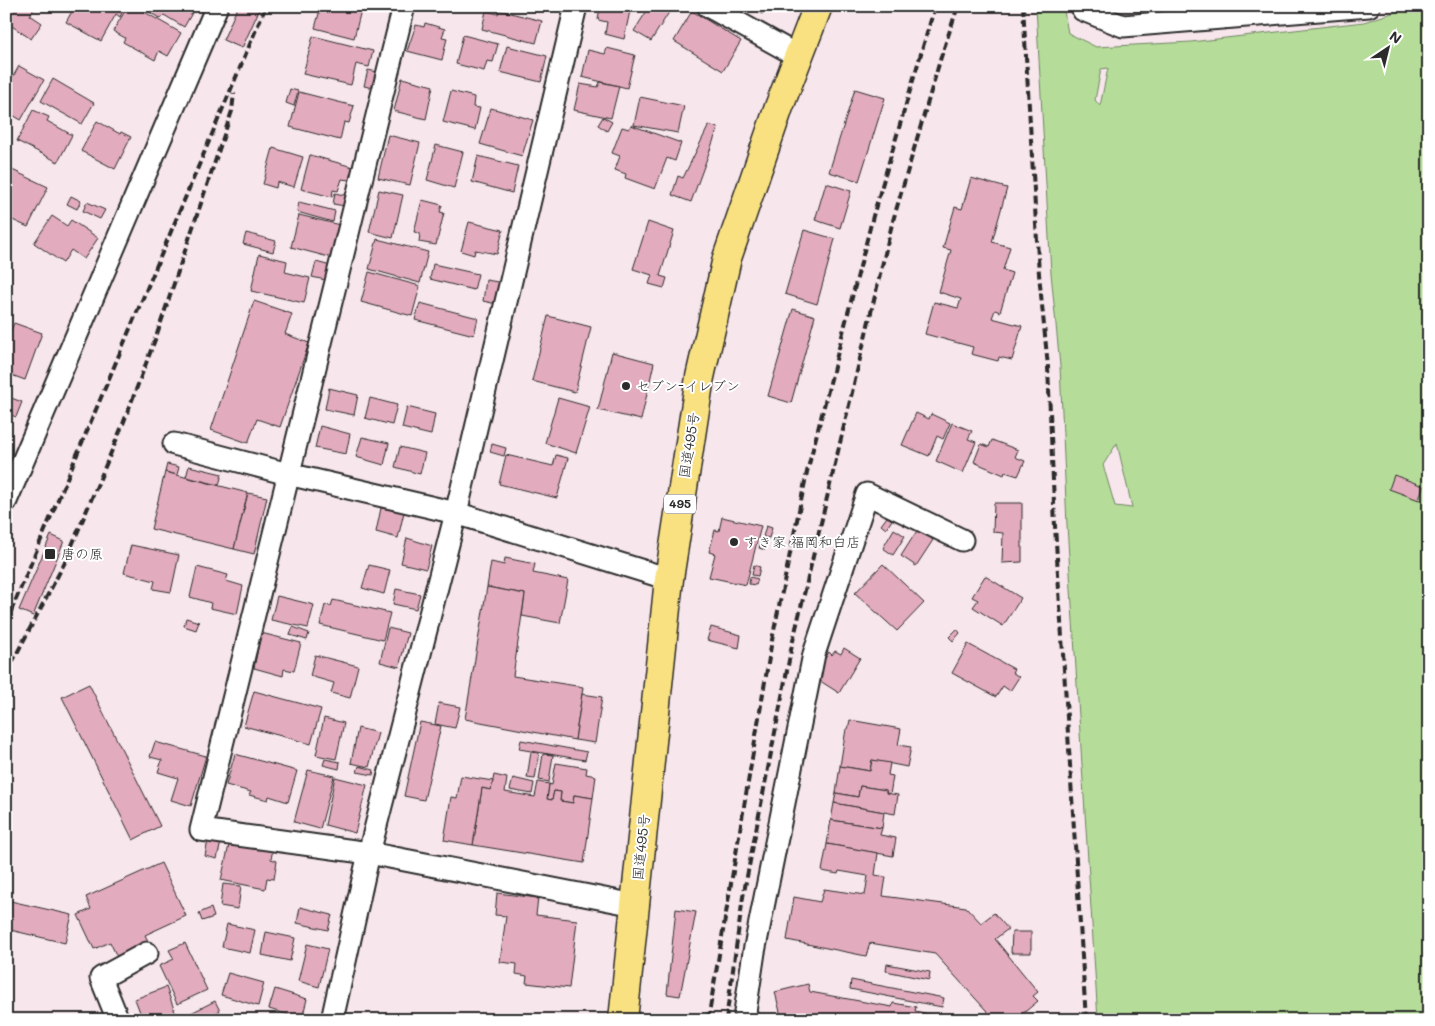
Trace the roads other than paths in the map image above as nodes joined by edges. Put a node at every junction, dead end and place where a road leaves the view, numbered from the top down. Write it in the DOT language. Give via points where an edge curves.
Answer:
graph roads {
  1 [pos="217,6"];
  2 [pos="404,6"];
  3 [pos="576,6"];
  4 [pos="708,6"];
  5 [pos="818,6"];
  6 [pos="1370,6"];
  7 [pos="1083,10"];
  8 [pos="798,56"];
  9 [pos="174,444"];
  10 [pos="288,474"];
  11 [pos="6,501"];
  12 [pos="456,513"];
  13 [pos="962,540"];
  14 [pos="669,578"];
  15 [pos="369,853"];
  16 [pos="635,905"];
  17 [pos="146,952"];
  18 [pos="118,1020"];
  19 [pos="332,1020"];
  20 [pos="623,1020"];
  21 [pos="748,1020"];
  1 -- 11 [label="street"];
  2 -- 10 [label="street"];
  3 -- 12 [label="street"];
  4 -- 8 [label="street"];
  5 -- 8 [label="highway, 国道495号 / 495"];
  6 -- 7 [label="street" via="1123,26"];
  8 -- 14 [label="highway, 国道495号 / 495" via="727,258 700,377"];
  9 -- 10 [label="street"];
  10 -- 12 [label="street"];
  10 -- 15 [label="street" via="201,830"];
  12 -- 14 [label="street"];
  12 -- 15 [label="street"];
  13 -- 21 [label="street" via="867,494 814,654 754,952 745,1012"];
  14 -- 16 [label="highway, 国道495号 / 495"];
  15 -- 16 [label="street"];
  15 -- 19 [label="street"];
  16 -- 20 [label="highway, 国道495号 / 495"];
  17 -- 18 [label="street" via="101,978"];
}
